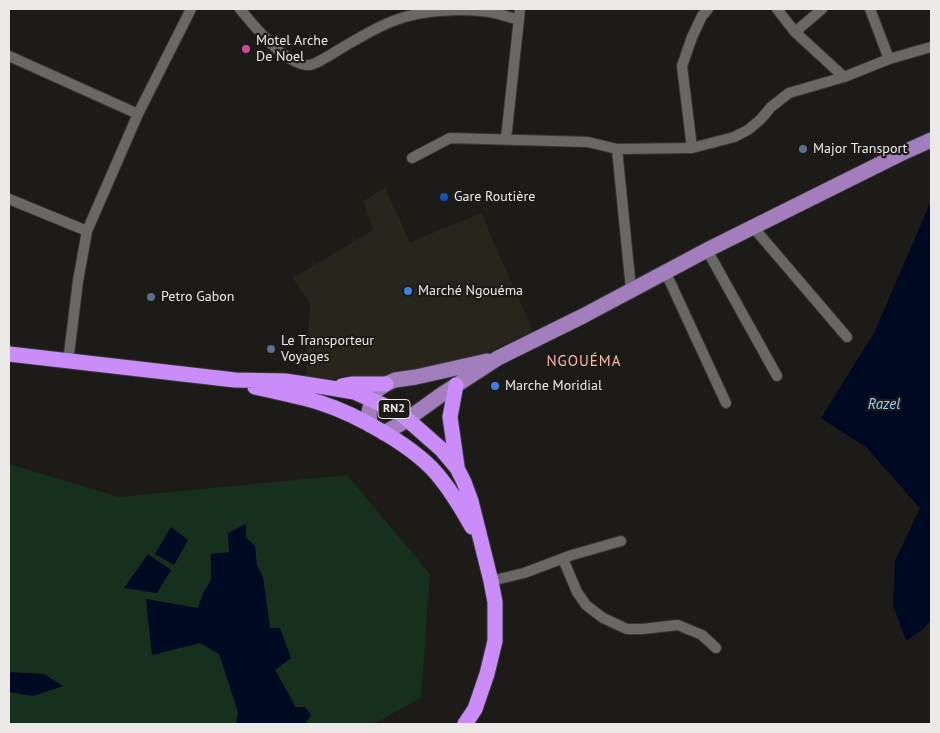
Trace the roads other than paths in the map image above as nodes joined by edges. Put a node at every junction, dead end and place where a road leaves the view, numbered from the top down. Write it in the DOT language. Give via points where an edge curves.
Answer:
graph roads {
  1 [pos="191,9"];
  2 [pos="240,9"];
  3 [pos="520,9"];
  4 [pos="708,9"];
  5 [pos="778,9"];
  6 [pos="822,9"];
  7 [pos="870,9"];
  8 [pos="519,20"];
  9 [pos="795,32"];
  10 [pos="931,47"];
  11 [pos="9,56"];
  12 [pos="889,59"];
  13 [pos="844,76"];
  14 [pos="138,114"];
  15 [pos="506,139"];
  16 [pos="931,140"];
  17 [pos="692,148"];
  18 [pos="617,149"];
  19 [pos="412,158"];
  20 [pos="9,200"];
  21 [pos="753,227"];
  22 [pos="87,232"];
  23 [pos="707,250"];
  24 [pos="666,271"];
  25 [pos="631,290"];
  26 [pos="847,337"];
  27 [pos="9,354"];
  28 [pos="498,358"];
  29 [pos="68,362"];
  30 [pos="777,376"];
  31 [pos="235,380"];
  32 [pos="386,384"];
  33 [pos="456,386"];
  34 [pos="331,388"];
  35 [pos="372,399"];
  36 [pos="726,403"];
  37 [pos="408,419"];
  38 [pos="370,425"];
  39 [pos="384,433"];
  40 [pos="457,468"];
  41 [pos="621,541"];
  42 [pos="481,542"];
  43 [pos="563,559"];
  44 [pos="492,581"];
  45 [pos="716,648"];
  46 [pos="465,724"];
  1 -- 14 [label="street"];
  2 -- 8 [label="street" via="282,53 298,63 310,65 396,19 458,11 488,12"];
  3 -- 8 [label="street"];
  4 -- 17 [label="street" via="692,37 682,66"];
  5 -- 9 [label="street"];
  6 -- 9 [label="street"];
  7 -- 12 [label="street"];
  8 -- 15 [label="street"];
  9 -- 13 [label="street"];
  10 -- 12 [label="street"];
  11 -- 14 [label="street"];
  12 -- 13 [label="street"];
  13 -- 17 [label="street" via="789,93 748,130"];
  14 -- 22 [label="street"];
  15 -- 18 [label="street" via="588,142"];
  15 -- 19 [label="street" via="450,138"];
  16 -- 21 [label="main road"];
  17 -- 18 [label="street"];
  18 -- 25 [label="street"];
  20 -- 22 [label="street"];
  21 -- 23 [label="main road"];
  21 -- 26 [label="street"];
  22 -- 29 [label="street"];
  23 -- 24 [label="main road"];
  23 -- 30 [label="street"];
  24 -- 25 [label="main road"];
  24 -- 36 [label="street"];
  25 -- 28 [label="main road"];
  27 -- 29 [label="highway, RN2"];
  28 -- 32 [label="main road"];
  28 -- 33 [label="main road"];
  29 -- 31 [label="highway, RN2"];
  31 -- 34 [label="highway, RN2" via="286,381"];
  31 -- 38 [label="highway, RN2" via="318,402"];
  32 -- 34 [label="highway"];
  32 -- 35 [label="main road"];
  33 -- 37 [label="main road"];
  33 -- 40 [label="highway" via="450,417"];
  34 -- 35 [label="highway, RN2"];
  35 -- 37 [label="highway, RN2"];
  35 -- 38 [label="main road"];
  37 -- 39 [label="main road"];
  37 -- 40 [label="highway, RN2"];
  38 -- 39 [label="highway, RN2"];
  39 -- 42 [label="highway, RN2" via="420,457 441,478"];
  40 -- 42 [label="highway, RN2" via="471,501"];
  41 -- 43 [label="street"];
  42 -- 44 [label="highway, RN2"];
  43 -- 44 [label="street"];
  43 -- 45 [label="street" via="577,592 586,605 603,618 627,629 678,625 702,635"];
  44 -- 46 [label="highway, RN2" via="494,641 484,683"];
}
